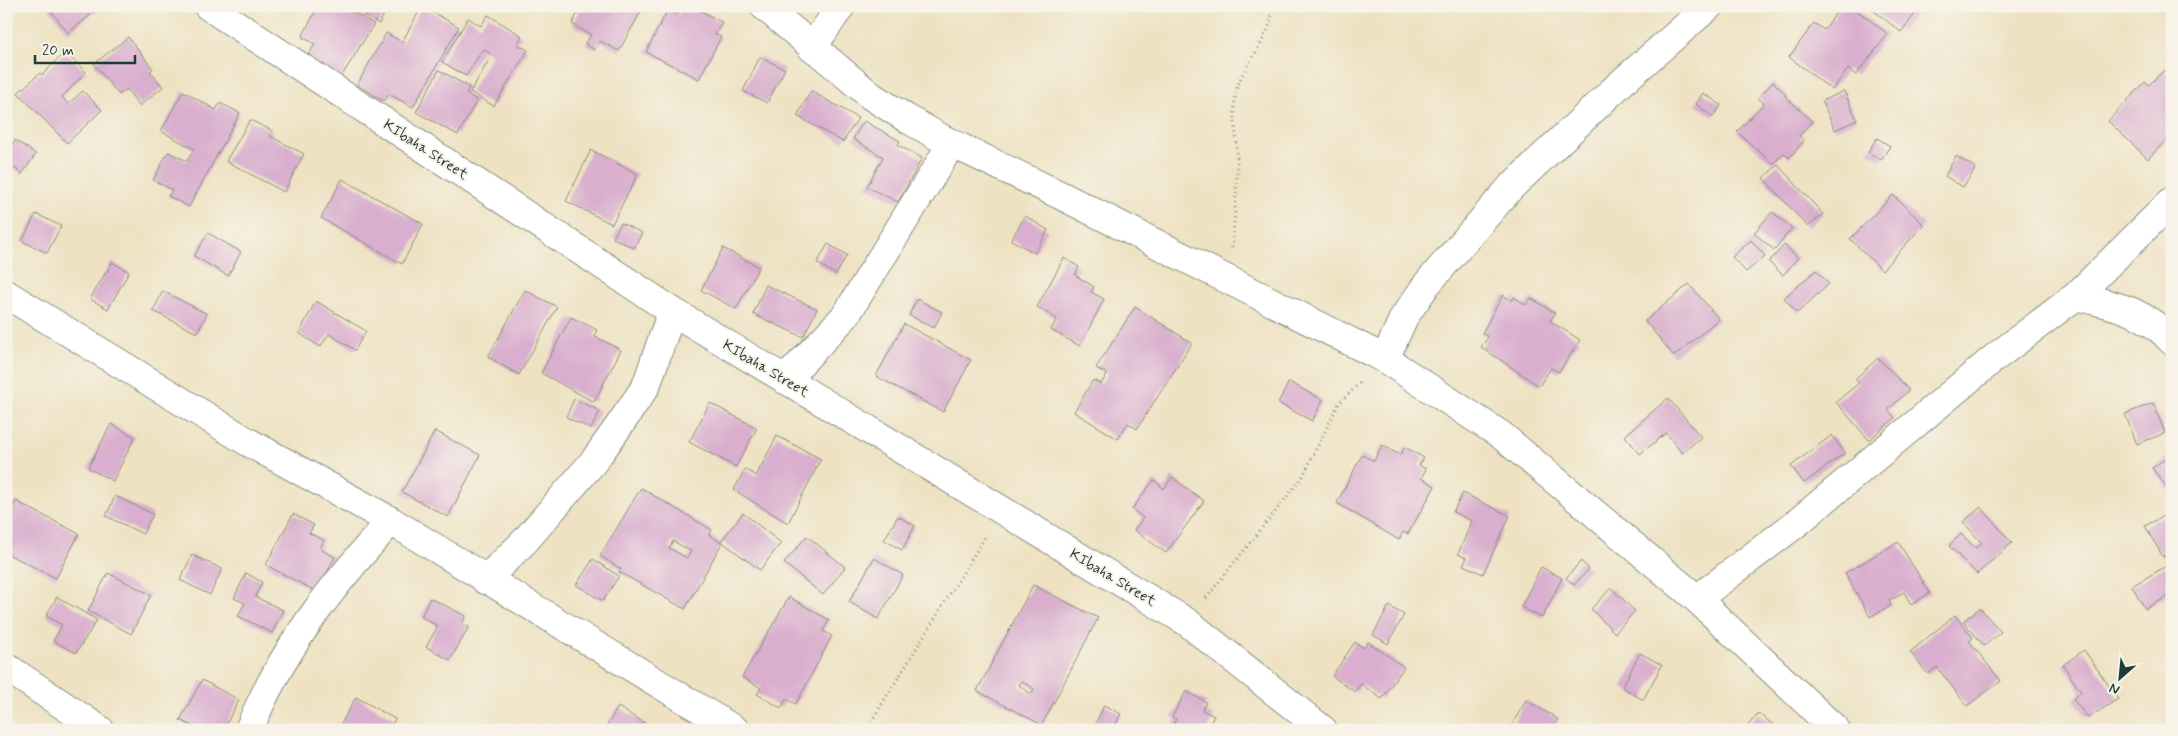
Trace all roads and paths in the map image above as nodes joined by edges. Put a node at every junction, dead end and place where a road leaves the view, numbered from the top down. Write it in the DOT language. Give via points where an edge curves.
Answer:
graph roads {
  1 [pos="208,6"];
  2 [pos="764,6"];
  3 [pos="841,6"];
  4 [pos="1271,6"];
  5 [pos="1710,6"];
  6 [pos="812,48"];
  7 [pos="952,143"];
  8 [pos="2172,201"];
  9 [pos="1229,280"];
  10 [pos="6,294"];
  11 [pos="2076,296"];
  12 [pos="672,311"];
  13 [pos="2172,341"];
  14 [pos="1385,359"];
  15 [pos="786,380"];
  16 [pos="1001,510"];
  17 [pos="391,521"];
  18 [pos="485,580"];
  19 [pos="1697,599"];
  20 [pos="1187,622"];
  21 [pos="6,666"];
  22 [pos="100,730"];
  23 [pos="249,730"];
  24 [pos="735,730"];
  25 [pos="866,730"];
  26 [pos="1323,730"];
  27 [pos="1836,730"];
  1 -- 12 [label="street, KIbaha Street"];
  2 -- 6 [label="street"];
  3 -- 6 [label="street"];
  4 -- 9 [label="path" via="1271,25 1248,61 1235,95 1238,153"];
  5 -- 14 [label="street" via="1620,84 1510,187 1427,284 1404,317"];
  6 -- 7 [label="street" via="871,96"];
  7 -- 9 [label="street"];
  7 -- 15 [label="street" via="846,315"];
  8 -- 11 [label="street"];
  9 -- 14 [label="street"];
  10 -- 17 [label="street" via="248,442"];
  11 -- 13 [label="street" via="2139,314 2157,325"];
  11 -- 19 [label="street" via="1963,383 1798,522"];
  12 -- 15 [label="street, KIbaha Street"];
  12 -- 18 [label="street" via="646,386 622,423 594,461 524,542"];
  14 -- 19 [label="street" via="1501,435"];
  14 -- 20 [label="path" via="1340,402 1302,478"];
  15 -- 16 [label="street, KIbaha Street"];
  16 -- 20 [label="street, KIbaha Street"];
  16 -- 25 [label="path"];
  17 -- 18 [label="street"];
  17 -- 23 [label="street" via="315,612 281,666"];
  18 -- 24 [label="street"];
  19 -- 27 [label="street"];
  20 -- 26 [label="street, KIbaha Street"];
  21 -- 22 [label="street"];
}
